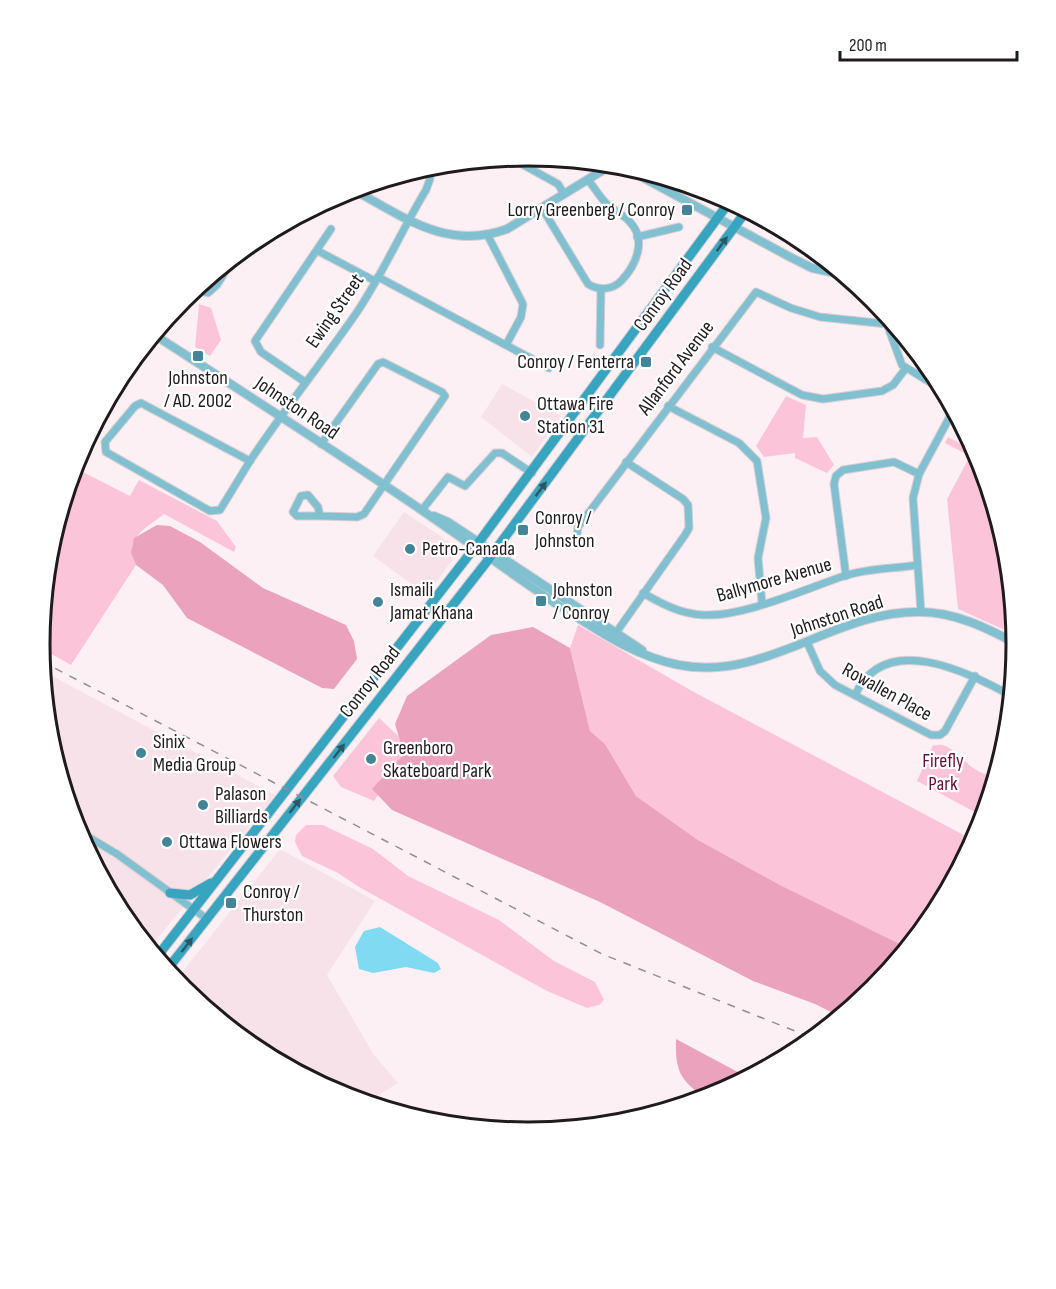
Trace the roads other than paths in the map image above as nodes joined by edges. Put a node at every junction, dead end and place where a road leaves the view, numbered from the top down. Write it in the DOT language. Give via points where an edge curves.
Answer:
graph roads {
  1 [pos="524,166"];
  2 [pos="600,172"];
  3 [pos="430,176"];
  4 [pos="588,180"];
  5 [pos="651,182"];
  6 [pos="564,194"];
  7 [pos="363,195"];
  8 [pos="542,208"];
  9 [pos="725,208"];
  10 [pos="742,216"];
  11 [pos="718,218"];
  12 [pos="408,220"];
  13 [pos="735,226"];
  14 [pos="679,227"];
  15 [pos="331,229"];
  16 [pos="488,236"];
  17 [pos="638,237"];
  18 [pos="318,251"];
  19 [pos="826,271"];
  20 [pos="377,279"];
  21 [pos="215,283"];
  22 [pos="601,289"];
  23 [pos="205,292"];
  24 [pos="883,324"];
  25 [pos="892,334"];
  26 [pos="160,339"];
  27 [pos="506,345"];
  28 [pos="600,345"];
  29 [pos="712,347"];
  30 [pos="549,368"];
  31 [pos="906,368"];
  32 [pos="306,381"];
  33 [pos="927,381"];
  34 [pos="668,406"];
  35 [pos="279,417"];
  36 [pos="949,418"];
  37 [pos="321,444"];
  38 [pos="550,448"];
  39 [pos="564,458"];
  40 [pos="250,461"];
  41 [pos="626,462"];
  42 [pos="531,473"];
  43 [pos="919,474"];
  44 [pos="382,485"];
  45 [pos="422,510"];
  46 [pos="320,516"];
  47 [pos="576,541"];
  48 [pos="476,545"];
  49 [pos="491,555"];
  50 [pos="917,565"];
  51 [pos="846,576"];
  52 [pos="644,593"];
  53 [pos="762,603"];
  54 [pos="921,612"];
  55 [pos="613,636"];
  56 [pos="1006,639"];
  57 [pos="807,642"];
  58 [pos="975,676"];
  59 [pos="1004,691"];
  60 [pos="855,695"];
  61 [pos="91,838"];
  62 [pos="218,878"];
  63 [pos="170,893"];
  64 [pos="192,910"];
  65 [pos="207,919"];
  66 [pos="161,951"];
  67 [pos="172,964"];
  1 -- 6 [label="street" via="558,184"];
  2 -- 4 [label="street"];
  3 -- 12 [label="street, Ewing Street"];
  4 -- 6 [label="street"];
  4 -- 17 [label="street" via="608,205 633,225"];
  5 -- 11 [label="street"];
  6 -- 8 [label="street"];
  7 -- 12 [label="street"];
  8 -- 16 [label="street"];
  8 -- 22 [label="street" via="582,277"];
  9 -- 11 [label="main road, Conroy Road"];
  10 -- 13 [label="main road, Conroy Road"];
  11 -- 13 [label="street"];
  11 -- 38 [label="main road, Conroy Road"];
  12 -- 16 [label="street" via="448,236"];
  12 -- 20 [label="street, Ewing Street"];
  13 -- 19 [label="street" via="812,268"];
  39 -- 13 [label="main road, Conroy Road, one-way"];
  14 -- 17 [label="street"];
  15 -- 18 [label="street"];
  16 -- 27 [label="street" via="523,304 521,317"];
  17 -- 22 [label="street" via="637,258 631,269 620,283"];
  18 -- 20 [label="street"];
  18 -- 32 [label="street" via="255,341 261,352"];
  20 -- 27 [label="street"];
  20 -- 32 [label="street, Ewing Street"];
  21 -- 23 [label="street"];
  22 -- 28 [label="street"];
  24 -- 29 [label="street, Allanford Avenue" via="820,317 756,292"];
  25 -- 31 [label="street, Allanford Avenue" via="898,359"];
  26 -- 35 [label="street, Johnston Road"];
  27 -- 30 [label="street"];
  29 -- 31 [label="street" via="798,393 823,399 882,391 893,385"];
  29 -- 34 [label="street, Allanford Avenue"];
  31 -- 33 [label="street"];
  32 -- 35 [label="street, Ewing Street"];
  34 -- 41 [label="street, Allanford Avenue"];
  34 -- 53 [label="street" via="739,443 757,461 766,519 758,558"];
  35 -- 37 [label="street, Johnston Road"];
  35 -- 40 [label="street, Ewing Street"];
  36 -- 43 [label="street"];
  37 -- 44 [label="street, Johnston Road"];
  37 -- 44 [label="street" via="378,364 383,362 442,392 443,401"];
  38 -- 39 [label="main road"];
  38 -- 42 [label="main road, Conroy Road"];
  49 -- 39 [label="main road, Conroy Road, one-way"];
  40 -- 40 [label="street, Ewing Street" via="141,403 105,442 110,456 210,511 224,506"];
  41 -- 47 [label="street, Allanford Avenue" via="578,527"];
  41 -- 52 [label="street" via="683,500 690,512 689,528"];
  42 -- 45 [label="street" via="502,453 495,453 465,486 448,477"];
  42 -- 48 [label="main road, Conroy Road"];
  43 -- 50 [label="street" via="912,506"];
  43 -- 51 [label="street" via="894,462 843,470 836,476"];
  44 -- 45 [label="street, Johnston Road"];
  44 -- 46 [label="street" via="364,514"];
  45 -- 48 [label="street, Johnston Road" via="448,522"];
  48 -- 49 [label="street, Johnston Road"];
  48 -- 62 [label="main road, Conroy Road"];
  49 -- 55 [label="street, Johnston Road"];
  65 -- 49 [label="main road, Conroy Road, one-way"];
  50 -- 51 [label="street, Ballymore Avenue"];
  50 -- 54 [label="street"];
  51 -- 53 [label="street, Ballymore Avenue"];
  52 -- 53 [label="street, Ballymore Avenue" via="677,610 702,615 725,614"];
  52 -- 55 [label="street"];
  54 -- 56 [label="street, Johnston Road" via="971,622"];
  54 -- 57 [label="street, Johnston Road" via="881,616"];
  55 -- 57 [label="street, Johnston Road" via="664,661 698,668 750,663"];
  57 -- 60 [label="street, Rowallen Place" via="824,676"];
  58 -- 59 [label="street"];
  58 -- 60 [label="street" via="930,662 887,664 865,676"];
  58 -- 60 [label="street, Rowallen Place" via="945,731 936,736"];
  61 -- 63 [label="street"];
  62 -- 63 [label="main road" via="191,894"];
  62 -- 64 [label="main road, Conroy Road"];
  63 -- 64 [label="street"];
  64 -- 65 [label="street"];
  64 -- 66 [label="main road, Conroy Road"];
  67 -- 65 [label="main road, Conroy Road, one-way"];
}
